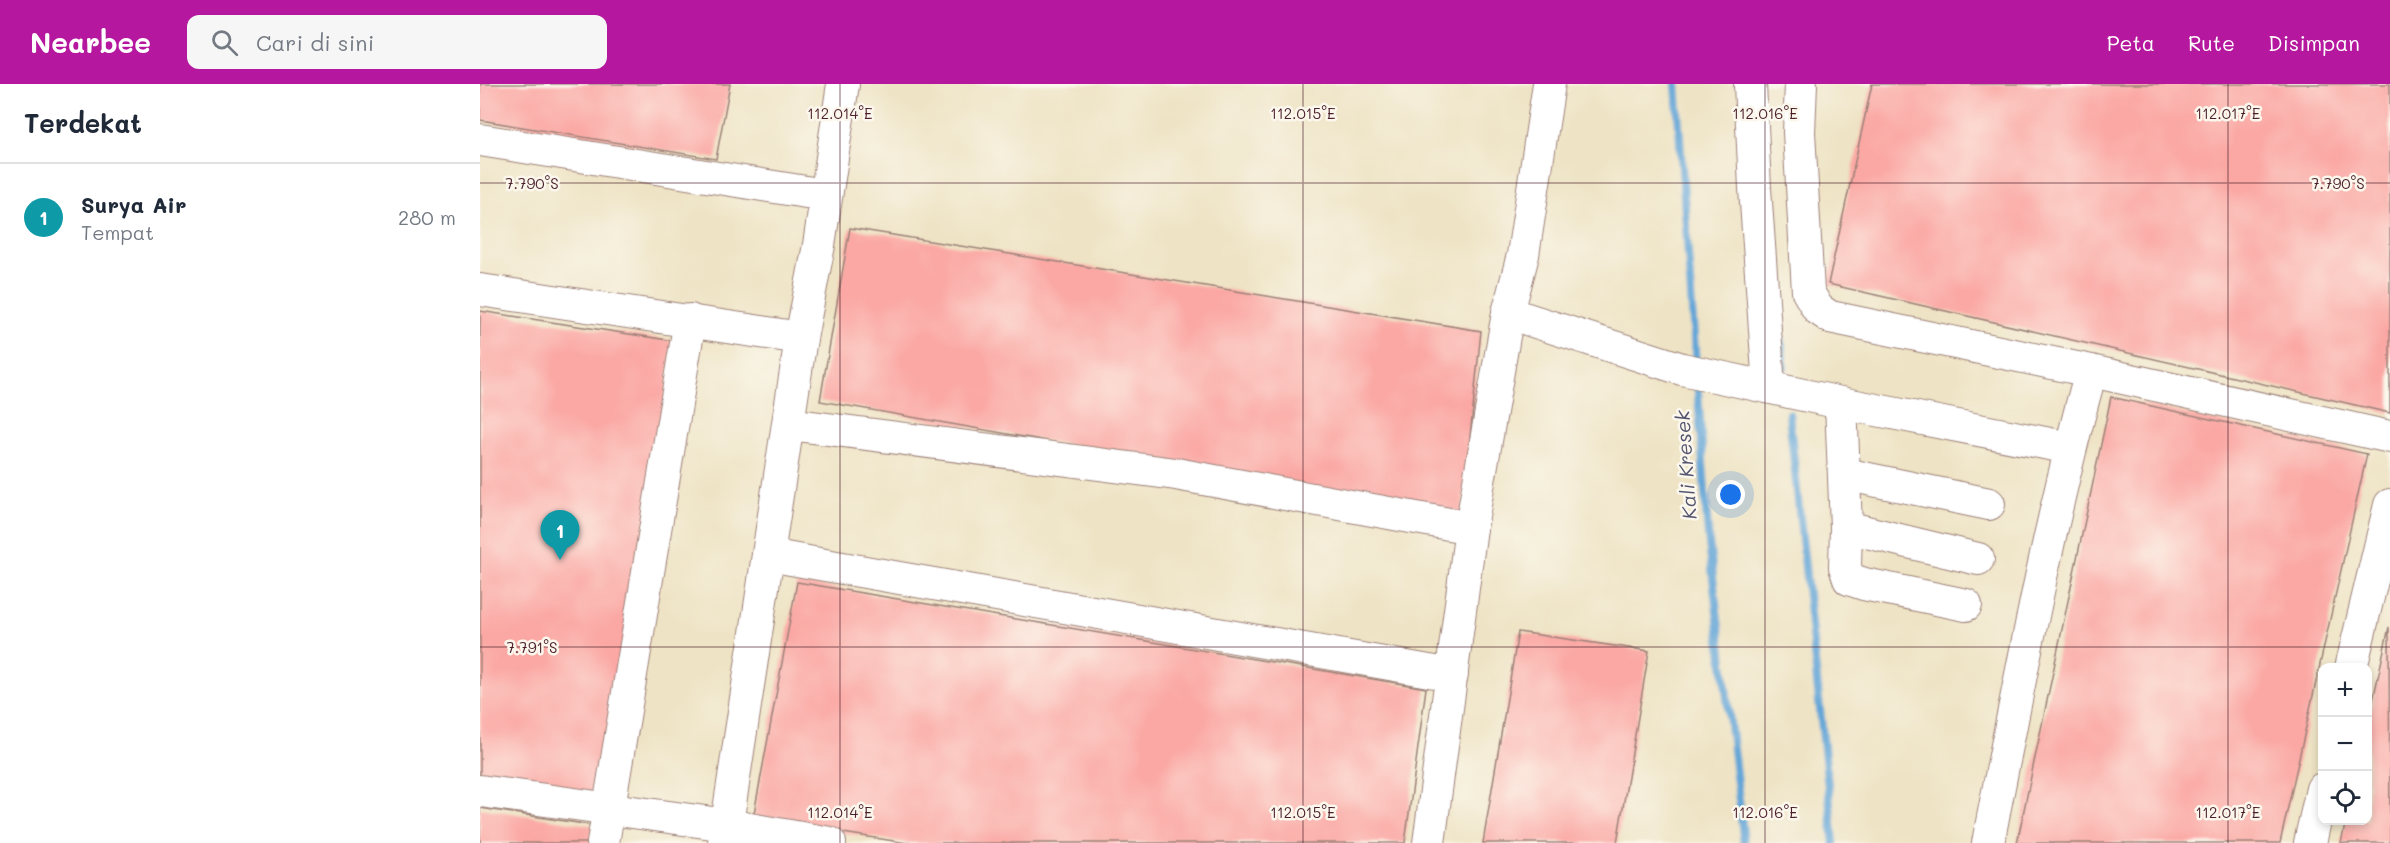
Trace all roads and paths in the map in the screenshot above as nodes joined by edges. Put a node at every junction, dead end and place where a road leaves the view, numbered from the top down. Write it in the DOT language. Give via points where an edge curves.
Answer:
graph roads {
  1 [pos="843,84"];
  2 [pos="1549,84"];
  3 [pos="1750,84"];
  4 [pos="1801,84"];
  5 [pos="480,140"];
  6 [pos="825,195"];
  7 [pos="480,290"];
  8 [pos="1508,313"];
  9 [pos="690,320"];
  10 [pos="801,338"];
  11 [pos="2091,371"];
  12 [pos="1769,387"];
  13 [pos="1841,403"];
  14 [pos="789,424"];
  15 [pos="2390,437"];
  16 [pos="2070,448"];
  17 [pos="1844,474"];
  18 [pos="1989,504"];
  19 [pos="2390,505"];
  20 [pos="1846,527"];
  21 [pos="1470,528"];
  22 [pos="768,555"];
  23 [pos="1978,559"];
  24 [pos="1966,605"];
  25 [pos="2352,663"];
  26 [pos="1452,675"];
  27 [pos="480,791"];
  28 [pos="2318,807"];
  29 [pos="609,810"];
  30 [pos="725,834"];
  31 [pos="603,843"];
  32 [pos="830,843"];
  33 [pos="1430,843"];
  34 [pos="1989,843"];
  35 [pos="2310,843"];
  1 -- 6 [label="lane"];
  2 -- 8 [label="lane" via="1523,255"];
  3 -- 12 [label="lane"];
  4 -- 11 [label="lane" via="1798,132 1808,292 1818,309 1830,317"];
  5 -- 6 [label="lane"];
  6 -- 10 [label="lane"];
  7 -- 9 [label="lane"];
  8 -- 12 [label="lane" via="1682,369"];
  8 -- 21 [label="lane"];
  9 -- 10 [label="lane"];
  9 -- 29 [label="lane"];
  10 -- 14 [label="lane"];
  11 -- 15 [label="lane"];
  11 -- 16 [label="lane"];
  12 -- 13 [label="lane"];
  13 -- 16 [label="lane"];
  13 -- 17 [label="lane"];
  14 -- 21 [label="lane" via="1176,474"];
  14 -- 22 [label="lane"];
  16 -- 34 [label="lane" via="2035,603"];
  17 -- 18 [label="lane"];
  17 -- 20 [label="lane"];
  19 -- 25 [label="lane"];
  20 -- 23 [label="lane"];
  20 -- 24 [label="lane" via="1845,567 1849,579"];
  21 -- 26 [label="lane"];
  22 -- 26 [label="lane"];
  22 -- 30 [label="lane"];
  26 -- 33 [label="lane"];
  27 -- 29 [label="lane"];
  28 -- 35 [label="lane"];
  29 -- 30 [label="lane"];
  29 -- 31 [label="lane"];
  30 -- 32 [label="lane"];
}
